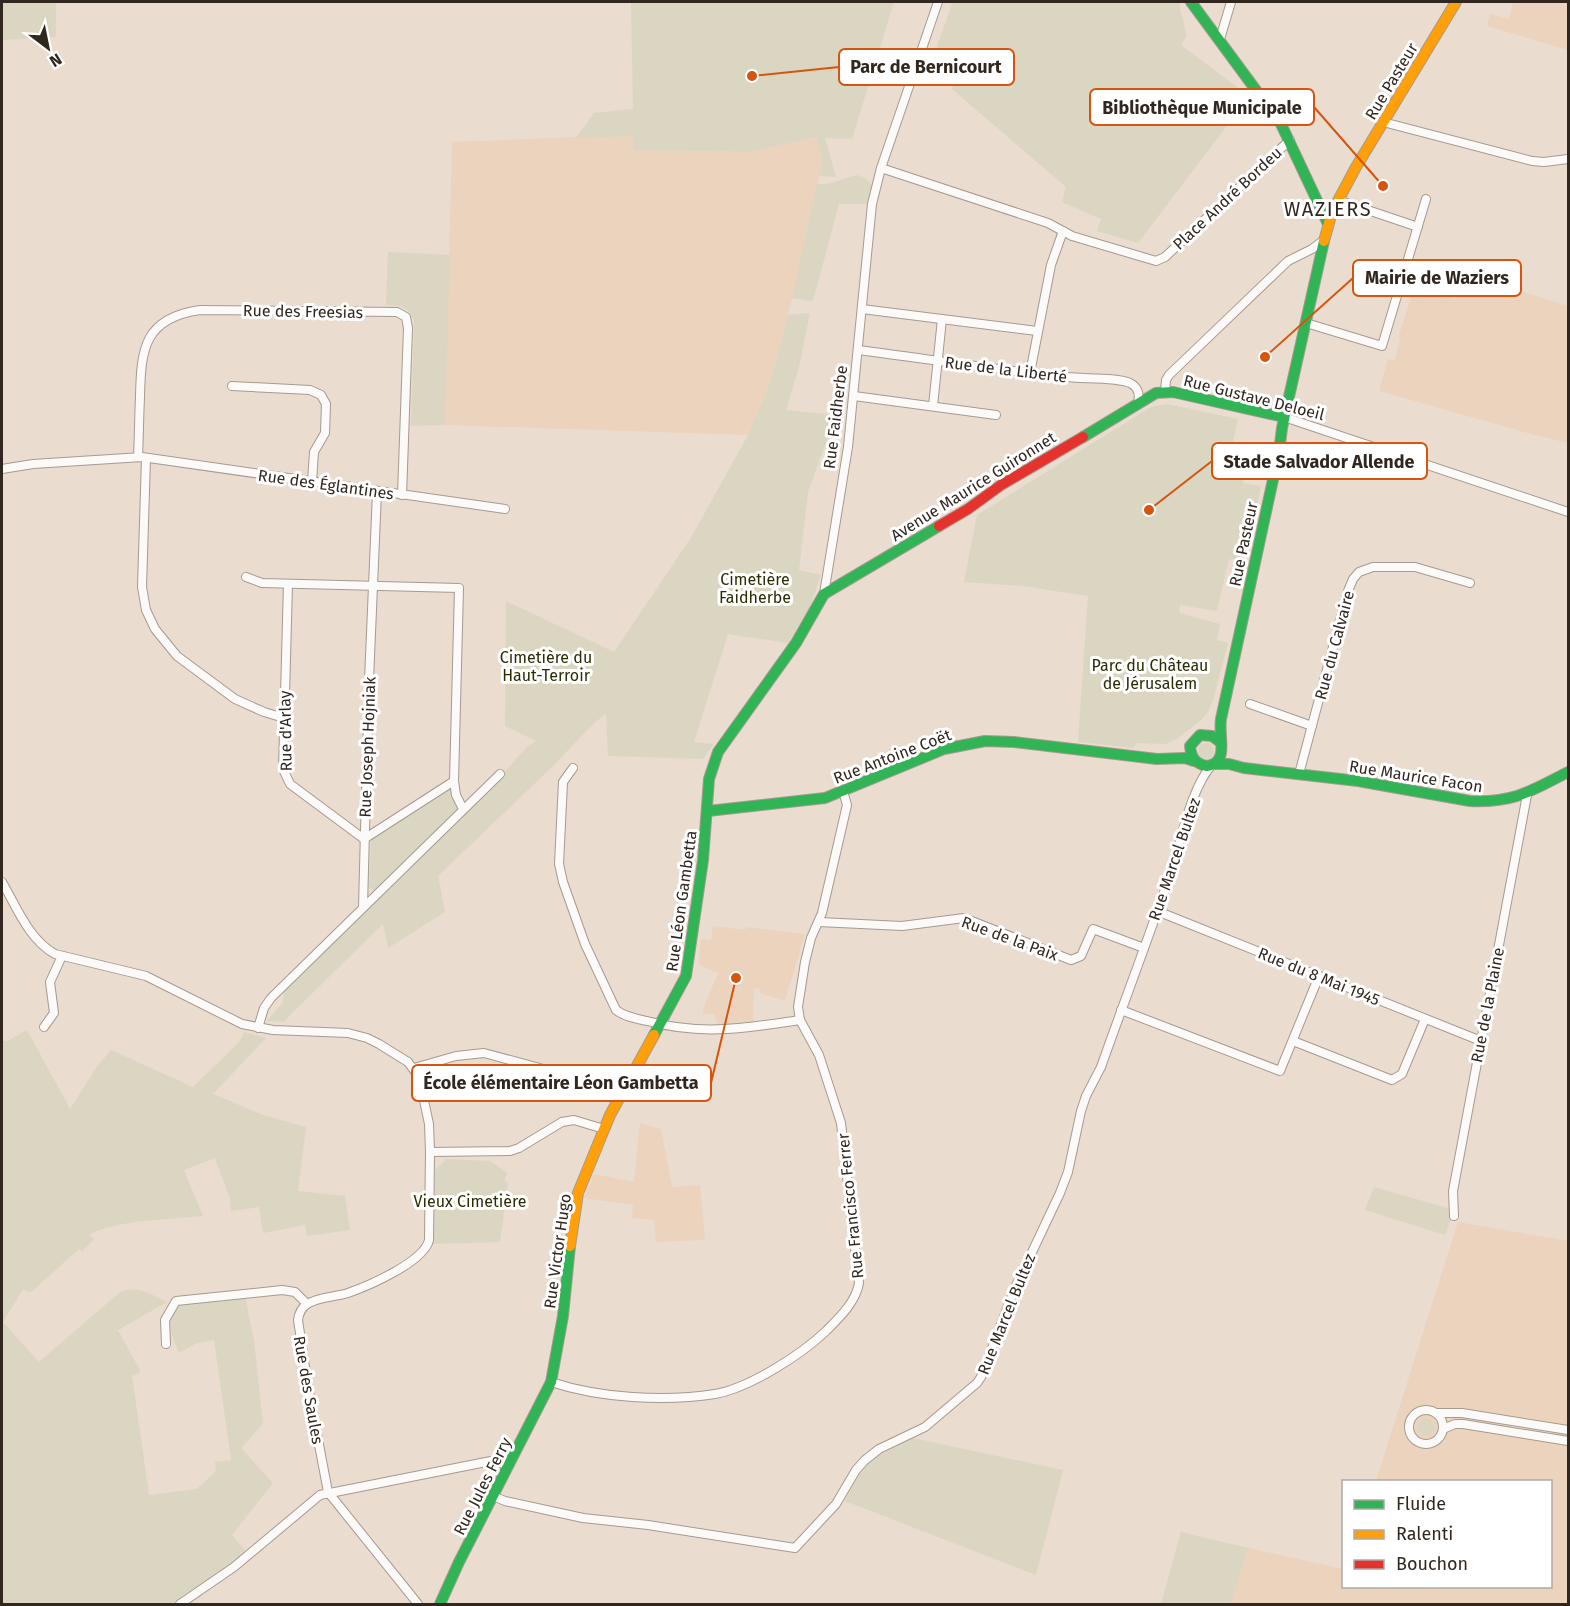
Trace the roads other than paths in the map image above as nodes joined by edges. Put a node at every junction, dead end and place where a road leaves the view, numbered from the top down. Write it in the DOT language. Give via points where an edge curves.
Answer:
graph roads {
  1 [pos="938,2"];
  2 [pos="1191,2"];
  3 [pos="1231,2"];
  4 [pos="1456,2"];
  5 [pos="1220,39"];
  6 [pos="1383,123"];
  7 [pos="1290,140"];
  8 [pos="1569,159"];
  9 [pos="881,168"];
  10 [pos="1426,199"];
  11 [pos="1338,200"];
  12 [pos="1328,224"];
  13 [pos="1418,227"];
  14 [pos="1063,231"];
  15 [pos="1324,240"];
  16 [pos="862,309"];
  17 [pos="942,319"];
  18 [pos="1306,323"];
  19 [pos="1037,331"];
  20 [pos="858,350"];
  21 [pos="938,360"];
  22 [pos="1030,373"];
  23 [pos="232,386"];
  24 [pos="1165,392"];
  25 [pos="854,396"];
  26 [pos="1138,402"];
  27 [pos="933,406"];
  28 [pos="996,415"];
  29 [pos="1284,417"];
  30 [pos="142,457"];
  31 [pos="2,469"];
  32 [pos="312,482"];
  33 [pos="377,492"];
  34 [pos="402,495"];
  35 [pos="506,509"];
  36 [pos="1569,512"];
  37 [pos="246,577"];
  38 [pos="1470,583"];
  39 [pos="288,584"];
  40 [pos="372,586"];
  41 [pos="824,594"];
  42 [pos="1225,700"];
  43 [pos="1250,704"];
  44 [pos="284,718"];
  45 [pos="1312,726"];
  46 [pos="1203,734"];
  47 [pos="1221,744"];
  48 [pos="1196,763"];
  49 [pos="1214,764"];
  50 [pos="573,768"];
  51 [pos="1254,769"];
  52 [pos="1569,772"];
  53 [pos="500,774"];
  54 [pos="1299,774"];
  55 [pos="454,781"];
  56 [pos="1197,789"];
  57 [pos="843,791"];
  58 [pos="1527,795"];
  59 [pos="464,809"];
  60 [pos="708,812"];
  61 [pos="364,839"];
  62 [pos="2,882"];
  63 [pos="363,907"];
  64 [pos="1157,911"];
  65 [pos="819,922"];
  66 [pos="1144,948"];
  67 [pos="62,956"];
  68 [pos="1319,976"];
  69 [pos="1121,1010"];
  70 [pos="1425,1019"];
  71 [pos="800,1020"];
  72 [pos="661,1025"];
  73 [pos="44,1027"];
  74 [pos="258,1028"];
  75 [pos="1293,1041"];
  76 [pos="1481,1041"];
  77 [pos="414,1068"];
  78 [pos="584,1080"];
  79 [pos="604,1128"];
  80 [pos="430,1152"];
  81 [pos="1454,1216"];
  82 [pos="307,1304"];
  83 [pos="166,1344"];
  84 [pos="551,1382"];
  85 [pos="1436,1413"];
  86 [pos="1443,1429"];
  87 [pos="1569,1431"];
  88 [pos="1569,1441"];
  89 [pos="509,1465"];
  90 [pos="328,1492"];
  91 [pos="493,1496"];
  92 [pos="180,1605"];
  93 [pos="418,1605"];
  94 [pos="440,1605"];
  1 -- 9 [label="street, Rue Faidherbe"];
  2 -- 5 [label="street"];
  3 -- 5 [label="street"];
  4 -- 6 [label="street, Rue Pasteur"];
  5 -- 7 [label="street"];
  6 -- 8 [label="street" via="1532,161"];
  6 -- 11 [label="street, Rue Pasteur"];
  7 -- 12 [label="street"];
  7 -- 14 [label="street, Place André Bordeu" via="1159,260"];
  9 -- 14 [label="street"];
  9 -- 16 [label="street, Rue Faidherbe" via="871,212"];
  10 -- 13 [label="street"];
  11 -- 12 [label="street, Rue Pasteur"];
  11 -- 13 [label="street"];
  12 -- 15 [label="street, Rue Pasteur"];
  13 -- 18 [label="street" via="1382,346"];
  14 -- 19 [label="street" via="1053,257"];
  15 -- 18 [label="street, Rue Pasteur"];
  15 -- 24 [label="street" via="1288,261 1168,376"];
  16 -- 17 [label="street"];
  16 -- 20 [label="street, Rue Faidherbe"];
  17 -- 19 [label="street"];
  17 -- 21 [label="street"];
  18 -- 29 [label="street, Rue Pasteur"];
  19 -- 22 [label="street"];
  20 -- 21 [label="street, Rue de la Liberté"];
  20 -- 25 [label="street, Rue Faidherbe"];
  21 -- 22 [label="street, Rue de la Liberté"];
  21 -- 27 [label="street"];
  22 -- 26 [label="street, Rue de la Liberté" via="1126,381 1137,389"];
  23 -- 32 [label="street" via="310,390 321,395 326,404 325,433 314,452"];
  24 -- 26 [label="street, Rue Gustave Deloeil"];
  24 -- 29 [label="street, Rue Gustave Deloeil"];
  25 -- 27 [label="street"];
  25 -- 41 [label="street, Rue Faidherbe"];
  26 -- 41 [label="street, Avenue Maurice Guironnet"];
  27 -- 28 [label="street"];
  29 -- 36 [label="street, Rue Gustave Deloeil"];
  29 -- 42 [label="street, Rue Pasteur"];
  30 -- 31 [label="street, Rue des Églantines"];
  30 -- 32 [label="street, Rue des Églantines"];
  30 -- 34 [label="street, Rue des Freesias" via="141,359 152,334 168,319 200,310 397,312 408,323"];
  30 -- 44 [label="street, Rue des Freesias" via="142,587 155,630 177,656 235,699"];
  32 -- 33 [label="street, Rue des Églantines"];
  33 -- 34 [label="street, Rue des Églantines"];
  33 -- 40 [label="street, Rue Joseph Hojniak"];
  34 -- 35 [label="street, Rue des Églantines"];
  37 -- 39 [label="street" via="258,583"];
  38 -- 45 [label="street, Rue du Calvaire" via="1408,566 1373,567 1359,572 1348,591"];
  39 -- 40 [label="street"];
  39 -- 44 [label="street, Rue d'Arlay"];
  40 -- 55 [label="street" via="459,588"];
  40 -- 61 [label="street, Rue Joseph Hojniak"];
  41 -- 60 [label="street, Rue Faidherbe" via="796,644 718,752 709,779"];
  42 -- 46 [label="street, Rue Pasteur" via="1215,724"];
  42 -- 47 [label="street, Rue Pasteur"];
  43 -- 45 [label="street"];
  44 -- 61 [label="street, Rue d'Arlay" via="283,769 287,780"];
  45 -- 54 [label="street, Rue du Calvaire"];
  46 -- 47 [label="street" via="1213,735"];
  46 -- 48 [label="street" via="1190,746"];
  47 -- 49 [label="street" via="1221,756"];
  47 -- 51 [label="street, Rue Maurice Facon" via="1236,760"];
  48 -- 49 [label="street"];
  48 -- 56 [label="street, Rue Marcel Bultez"];
  48 -- 57 [label="street, Rue Antoine Coët" via="1185,758 1157,759 985,741 944,749"];
  49 -- 51 [label="street, Rue Maurice Facon"];
  49 -- 56 [label="street, Rue Marcel Bultez"];
  50 -- 72 [label="street" via="563,783 559,864 563,882 585,944 619,1013"];
  51 -- 54 [label="street, Rue Maurice Facon"];
  52 -- 58 [label="street, Rue Maurice Facon"];
  53 -- 59 [label="street"];
  54 -- 58 [label="street, Rue Maurice Facon" via="1480,802"];
  55 -- 59 [label="street"];
  55 -- 61 [label="street"];
  56 -- 64 [label="street, Rue Marcel Bultez"];
  57 -- 60 [label="street, Rue Antoine Coët" via="819,799"];
  57 -- 65 [label="street, Rue Francisco Ferrer" via="847,805"];
  58 -- 76 [label="street, Rue de la Plaine"];
  59 -- 63 [label="street"];
  60 -- 72 [label="street, Rue Léon Gambetta" via="688,969"];
  61 -- 63 [label="street, Rue Joseph Hojniak"];
  62 -- 67 [label="street" via="39,943"];
  63 -- 74 [label="street" via="272,998 264,1008"];
  64 -- 66 [label="street, Rue Marcel Bultez"];
  64 -- 68 [label="street, Rue du 8 Mai 1945"];
  65 -- 66 [label="street, Rue de la Paix" via="902,926 964,918 1071,960 1081,956 1093,929"];
  65 -- 71 [label="street, Rue Francisco Ferrer" via="800,982"];
  66 -- 69 [label="street, Rue Marcel Bultez"];
  67 -- 73 [label="street" via="50,982 54,1013"];
  67 -- 74 [label="street" via="146,976 229,1019"];
  68 -- 70 [label="street, Rue du 8 Mai 1945"];
  68 -- 75 [label="street"];
  69 -- 75 [label="street" via="1280,1071"];
  69 -- 91 [label="street, Rue Marcel Bultez" via="1086,1096 1060,1193 1015,1288 979,1380 925,1427 865,1460 836,1504 795,1548 583,1518"];
  70 -- 75 [label="street" via="1402,1074 1392,1080"];
  70 -- 76 [label="street, Rue du 8 Mai 1945"];
  71 -- 72 [label="street" via="721,1031"];
  71 -- 84 [label="street, Rue Francisco Ferrer" via="816,1049 841,1124 859,1283 855,1296 829,1328 801,1352 767,1373 720,1392 631,1396"];
  72 -- 79 [label="street, Rue Léon Gambetta"];
  74 -- 77 [label="street" via="361,1036"];
  76 -- 81 [label="street, Rue de la Plaine" via="1453,1191"];
  77 -- 78 [label="street" via="483,1053"];
  77 -- 80 [label="street" via="428,1118"];
  79 -- 80 [label="street" via="570,1120 510,1151"];
  79 -- 84 [label="street, Rue Victor Hugo" via="574,1206 563,1316"];
  80 -- 82 [label="street" via="426,1248 381,1279"];
  82 -- 83 [label="street" via="290,1290 176,1300 165,1320"];
  82 -- 90 [label="street, Rue des Saules" via="298,1320"];
  84 -- 89 [label="street, Rue Jules Ferry"];
  85 -- 86 [label="street"];
  85 -- 86 [label="street" via="1424,1410 1415,1414 1410,1434 1419,1443 1429,1444 1440,1438"];
  85 -- 87 [label="street" via="1462,1413"];
  86 -- 88 [label="street" via="1459,1424"];
  89 -- 90 [label="street" via="491,1461"];
  89 -- 91 [label="street, Rue Jules Ferry"];
  90 -- 92 [label="street"];
  90 -- 93 [label="street"];
  91 -- 94 [label="street, Rue Jules Ferry"];
}
